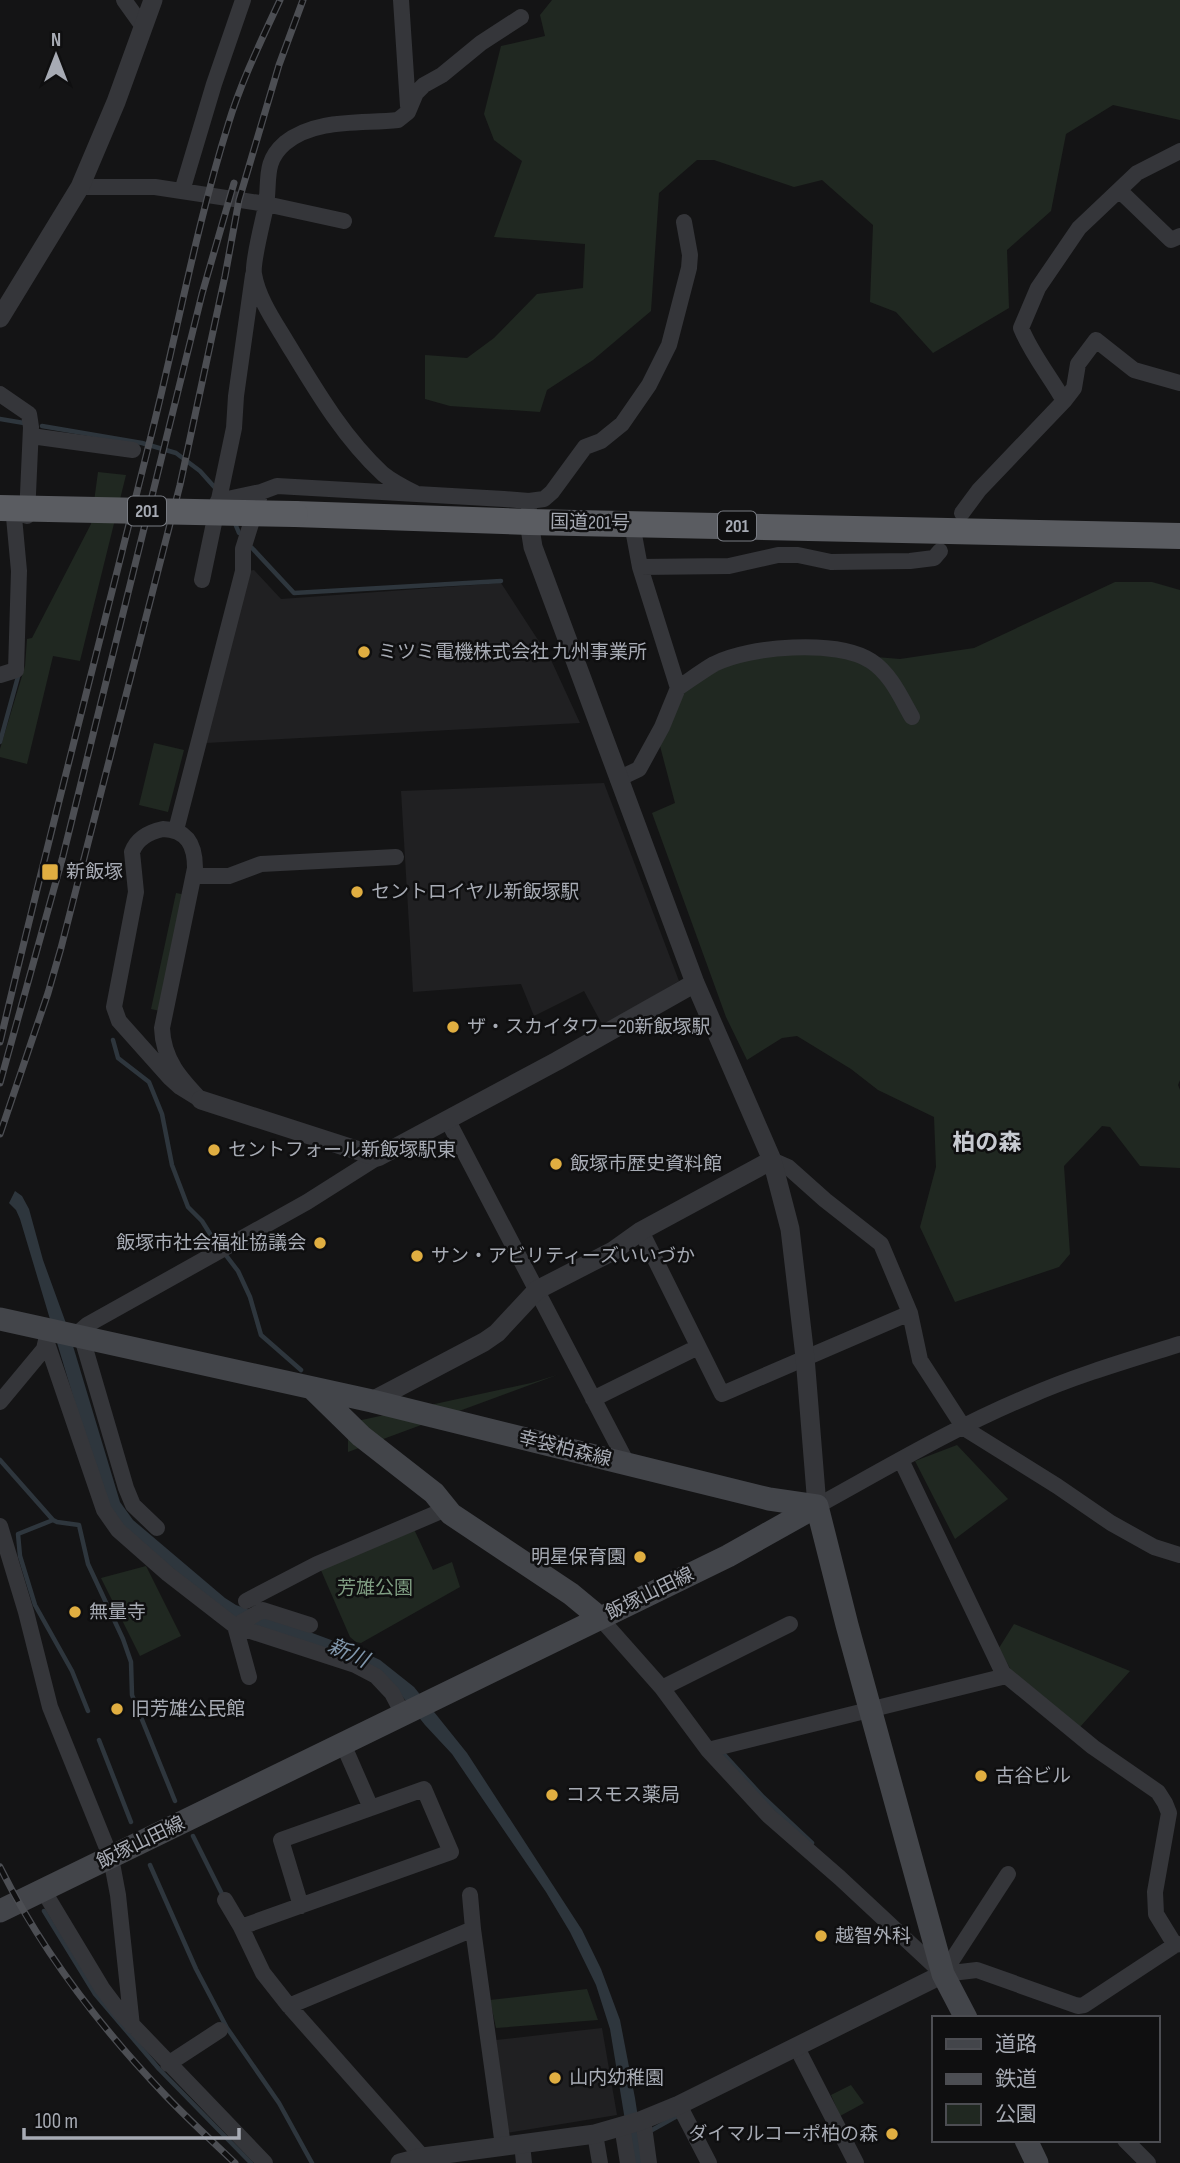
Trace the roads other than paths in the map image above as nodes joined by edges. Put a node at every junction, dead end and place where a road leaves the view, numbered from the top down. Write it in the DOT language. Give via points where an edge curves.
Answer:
graph roads {
  1 [pos="124,0"];
  2 [pos="153,0"];
  3 [pos="243,0"];
  4 [pos="384,0"];
  5 [pos="402,3"];
  6 [pos="521,17"];
  7 [pos="145,25"];
  8 [pos="408,112"];
  9 [pos="1180,151"];
  10 [pos="80,187"];
  11 [pos="1119,190"];
  12 [pos="182,191"];
  13 [pos="266,204"];
  14 [pos="344,221"];
  15 [pos="684,222"];
  16 [pos="1180,236"];
  17 [pos="253,273"];
  18 [pos="0,318"];
  19 [pos="1180,383"];
  20 [pos="0,394"];
  21 [pos="1064,401"];
  22 [pos="31,436"];
  23 [pos="134,450"];
  24 [pos="261,492"];
  25 [pos="415,493"];
  26 [pos="218,501"];
  27 [pos="5,510"];
  28 [pos="529,512"];
  29 [pos="962,513"];
  30 [pos="632,524"];
  31 [pos="1180,536"];
  32 [pos="940,551"];
  33 [pos="640,567"];
  34 [pos="202,580"];
  35 [pos="8,672"];
  36 [pos="678,688"];
  37 [pos="912,717"];
  38 [pos="618,779"];
  39 [pos="176,830"];
  40 [pos="396,857"];
  41 [pos="194,876"];
  42 [pos="695,983"];
  43 [pos="162,1028"];
  44 [pos="133,1035"];
  45 [pos="201,1100"];
  46 [pos="447,1119"];
  47 [pos="378,1157"];
  48 [pos="772,1160"];
  49 [pos="641,1231"];
  50 [pos="537,1290"];
  51 [pos="910,1313"];
  52 [pos="0,1319"];
  53 [pos="48,1335"];
  54 [pos="78,1337"];
  55 [pos="1180,1344"];
  56 [pos="698,1347"];
  57 [pos="805,1357"];
  58 [pos="313,1389"];
  59 [pos="593,1399"];
  60 [pos="0,1402"];
  61 [pos="372,1402"];
  62 [pos="964,1427"];
  63 [pos="901,1460"];
  64 [pos="628,1465"];
  65 [pos="817,1506"];
  66 [pos="446,1508"];
  67 [pos="0,1525"];
  68 [pos="157,1528"];
  69 [pos="1180,1555"];
  70 [pos="246,1601"];
  71 [pos="600,1618"];
  72 [pos="238,1624"];
  73 [pos="789,1624"];
  74 [pos="310,1625"];
  75 [pos="1006,1676"];
  76 [pos="248,1677"];
  77 [pos="667,1686"];
  78 [pos="414,1709"];
  79 [pos="870,1709"];
  80 [pos="343,1744"];
  81 [pos="715,1748"];
  82 [pos="372,1808"];
  83 [pos="111,1858"];
  84 [pos="1007,1874"];
  85 [pos="43,1890"];
  86 [pos="470,1895"];
  87 [pos="225,1900"];
  88 [pos="301,1906"];
  89 [pos="0,1911"];
  90 [pos="241,1927"];
  91 [pos="473,1930"];
  92 [pos="1178,1944"];
  93 [pos="943,1974"];
  94 [pos="289,2006"];
  95 [pos="965,2016"];
  96 [pos="132,2026"];
  97 [pos="220,2030"];
  98 [pos="796,2046"];
  99 [pos="168,2064"];
  100 [pos="679,2105"];
  101 [pos="632,2123"];
  102 [pos="595,2134"];
  103 [pos="1027,2142"];
  104 [pos="1127,2142"];
  105 [pos="516,2151"];
  106 [pos="425,2160"];
  107 [pos="265,2163"];
  108 [pos="400,2163"];
  109 [pos="600,2163"];
  110 [pos="628,2163"];
  111 [pos="649,2163"];
  112 [pos="709,2163"];
  113 [pos="856,2163"];
  114 [pos="1037,2163"];
  115 [pos="1147,2163"];
  1 -- 7 [label="street"];
  2 -- 7 [label="street"];
  3 -- 12 [label="street"];
  4 -- 5 [label="street"];
  5 -- 8 [label="street"];
  6 -- 8 [label="street" via="424,85"];
  7 -- 10 [label="street"];
  8 -- 13 [label="street" via="398,120 345,123 299,134 269,162"];
  9 -- 11 [label="street" via="1138,173"];
  10 -- 12 [label="street"];
  10 -- 18 [label="street"];
  11 -- 16 [label="street" via="1171,240"];
  11 -- 21 [label="street" via="1079,228 1038,288 1021,328"];
  12 -- 13 [label="street"];
  13 -- 14 [label="street"];
  13 -- 17 [label="street"];
  15 -- 28 [label="street" via="689,268 669,345 649,385 622,424 585,447 552,492"];
  17 -- 25 [label="street" via="272,317 321,399 382,472"];
  17 -- 26 [label="street" via="234,428"];
  19 -- 21 [label="street" via="1134,370 1096,340 1078,364 1074,388"];
  20 -- 22 [label="street" via="29,414"];
  21 -- 29 [label="street"];
  22 -- 23 [label="street"];
  22 -- 27 [label="street" via="27,517"];
  24 -- 25 [label="street" via="276,486"];
  24 -- 26 [label="street"];
  24 -- 39 [label="street" via="243,549 243,570"];
  25 -- 28 [label="street"];
  26 -- 34 [label="street"];
  27 -- 28 [label="highway, 国道201号 / 201, bridge"];
  27 -- 35 [label="street" via="19,572"];
  28 -- 30 [label="highway, 国道201号 / 201"];
  28 -- 38 [label="street" via="533,547"];
  30 -- 31 [label="highway, 国道201号 / 201"];
  30 -- 33 [label="street"];
  32 -- 33 [label="street" via="934,558 910,561 831,562 778,555 729,566"];
  33 -- 36 [label="street"];
  36 -- 37 [label="street" via="714,664 742,653 791,648 847,651 871,661 890,679"];
  36 -- 38 [label="street" via="639,769"];
  38 -- 42 [label="street"];
  39 -- 41 [label="street" via="193,850"];
  39 -- 44 [label="street" via="152,831 132,852 136,892 114,1007 119,1021"];
  40 -- 41 [label="street" via="261,864 229,876"];
  41 -- 43 [label="street"];
  42 -- 46 [label="street"];
  42 -- 48 [label="street"];
  43 -- 44 [label="street" via="148,1035"];
  43 -- 45 [label="street" via="172,1067"];
  44 -- 45 [label="street" via="169,1077"];
  45 -- 47 [label="street"];
  46 -- 47 [label="street"];
  46 -- 50 [label="street"];
  47 -- 54 [label="street" via="87,1325"];
  48 -- 49 [label="street"];
  48 -- 51 [label="street" via="788,1167 881,1244"];
  48 -- 57 [label="street" via="789,1229"];
  49 -- 50 [label="street" via="613,1251"];
  49 -- 56 [label="street"];
  50 -- 59 [label="street"];
  50 -- 61 [label="street" via="484,1342"];
  51 -- 57 [label="street"];
  51 -- 62 [label="street" via="920,1360"];
  52 -- 53 [label="main road, 幸袋柏森線"];
  53 -- 54 [label="main road, 幸袋柏森線"];
  53 -- 60 [label="street"];
  53 -- 72 [label="street" via="103,1510 169,1574"];
  54 -- 58 [label="main road, 幸袋柏森線"];
  54 -- 68 [label="street" via="133,1505"];
  55 -- 62 [label="street" via="1038,1392"];
  56 -- 57 [label="street" via="722,1394"];
  56 -- 59 [label="street"];
  57 -- 65 [label="street"];
  58 -- 61 [label="main road, 幸袋柏森線"];
  58 -- 66 [label="main road"];
  59 -- 64 [label="street"];
  61 -- 64 [label="main road, 幸袋柏森線"];
  62 -- 63 [label="street"];
  62 -- 69 [label="street" via="1111,1523 1154,1548"];
  63 -- 65 [label="street"];
  63 -- 75 [label="street"];
  64 -- 65 [label="main road, 幸袋柏森線"];
  65 -- 71 [label="main road, 飯塚山田線" via="728,1556"];
  65 -- 79 [label="main road"];
  66 -- 70 [label="street" via="317,1564"];
  66 -- 71 [label="main road"];
  67 -- 83 [label="street" via="50,1707"];
  71 -- 77 [label="street"];
  71 -- 78 [label="main road, 飯塚山田線"];
  72 -- 74 [label="street" via="263,1610"];
  72 -- 76 [label="street"];
  72 -- 78 [label="street" via="355,1665 376,1676"];
  73 -- 77 [label="street"];
  75 -- 79 [label="street"];
  75 -- 92 [label="street" via="1093,1747 1158,1792 1169,1813 1155,1892 1156,1914"];
  77 -- 81 [label="street"];
  78 -- 80 [label="main road, 飯塚山田線"];
  79 -- 81 [label="street"];
  79 -- 93 [label="main road"];
  80 -- 82 [label="street"];
  80 -- 83 [label="main road, 飯塚山田線"];
  81 -- 93 [label="street" via="769,1816"];
  82 -- 88 [label="street" via="281,1840"];
  82 -- 88 [label="street" via="424,1789 451,1852"];
  83 -- 85 [label="main road, 飯塚山田線"];
  83 -- 96 [label="street"];
  84 -- 93 [label="street"];
  85 -- 89 [label="main road, 飯塚山田線"];
  85 -- 96 [label="street" via="102,1988"];
  86 -- 91 [label="street"];
  87 -- 90 [label="street"];
  88 -- 90 [label="street"];
  90 -- 94 [label="street" via="263,1973"];
  91 -- 94 [label="street"];
  91 -- 105 [label="street"];
  92 -- 93 [label="street" via="1079,2006 977,1970"];
  93 -- 95 [label="main road"];
  93 -- 98 [label="street"];
  94 -- 106 [label="street"];
  96 -- 99 [label="street"];
  97 -- 99 [label="street"];
  98 -- 100 [label="street"];
  98 -- 113 [label="street"];
  99 -- 107 [label="street"];
  100 -- 101 [label="street"];
  100 -- 112 [label="street"];
  101 -- 102 [label="street"];
  101 -- 110 [label="street"];
  101 -- 111 [label="street"];
  102 -- 105 [label="street"];
  102 -- 109 [label="street"];
  103 -- 114 [label="main road"];
  104 -- 115 [label="street"];
  105 -- 106 [label="street"];
  106 -- 108 [label="street"];
}
